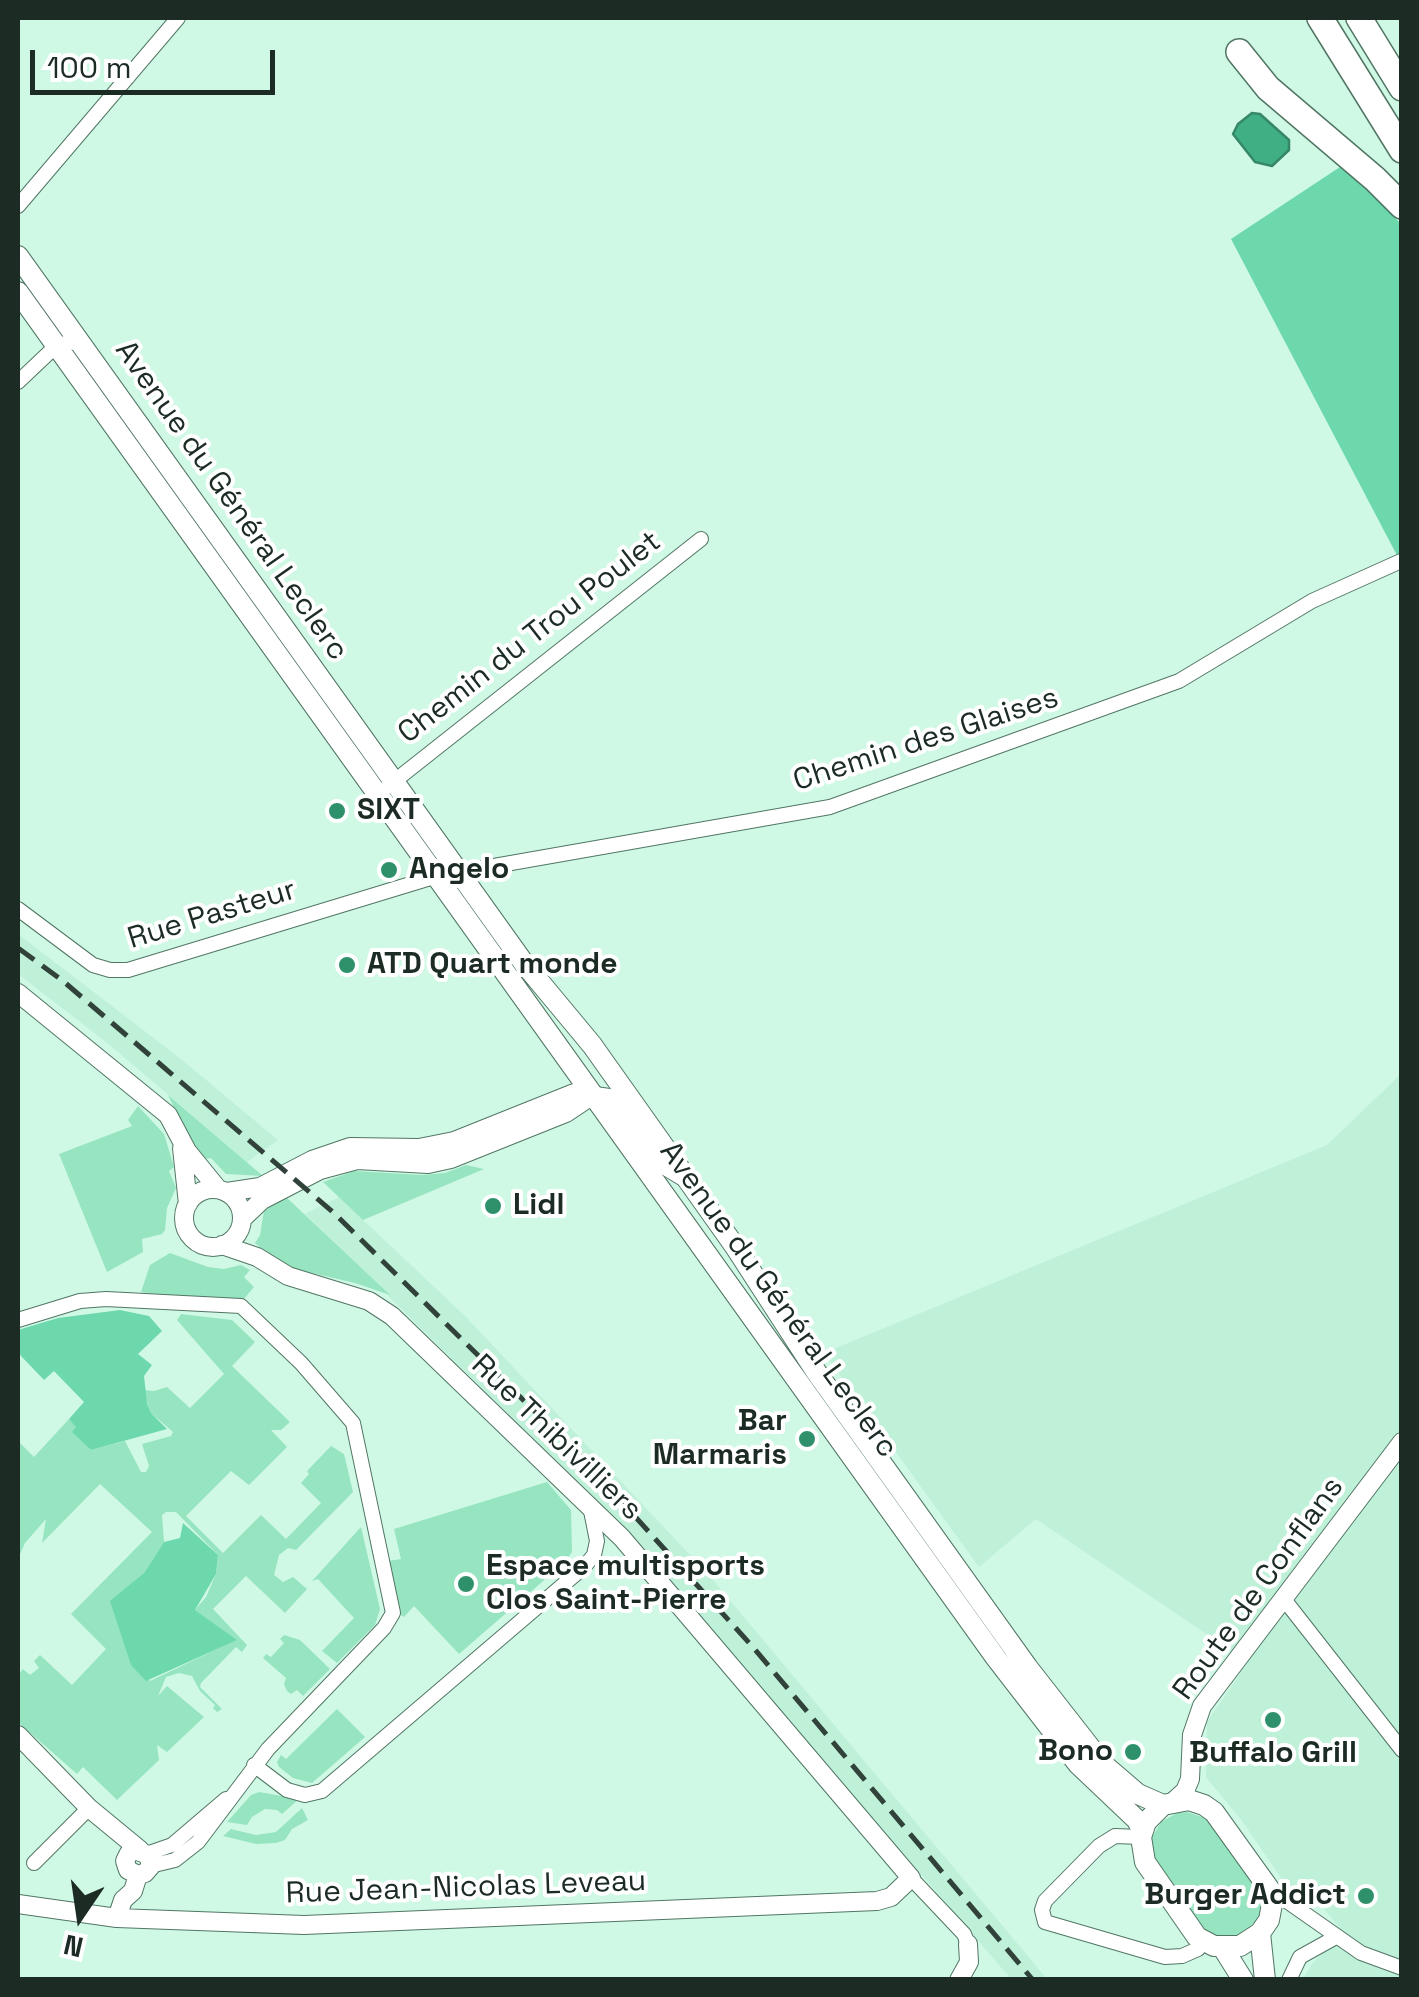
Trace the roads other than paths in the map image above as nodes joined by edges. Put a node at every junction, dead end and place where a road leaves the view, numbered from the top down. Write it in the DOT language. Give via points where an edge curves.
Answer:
graph roads {
  1 [pos="178,18"];
  2 [pos="1320,18"];
  3 [pos="1359,18"];
  4 [pos="1239,52"];
  5 [pos="1402,88"];
  6 [pos="1402,150"];
  7 [pos="18,206"];
  8 [pos="1402,206"];
  9 [pos="18,256"];
  10 [pos="18,292"];
  11 [pos="83,345"];
  12 [pos="56,346"];
  13 [pos="18,382"];
  14 [pos="701,539"];
  15 [pos="1401,561"];
  16 [pos="386,788"];
  17 [pos="459,872"];
  18 [pos="436,876"];
  19 [pos="18,909"];
  20 [pos="20,999"];
  21 [pos="598,1056"];
  22 [pos="593,1095"];
  23 [pos="180,1138"];
  24 [pos="687,1179"];
  25 [pos="223,1191"];
  26 [pos="188,1204"];
  27 [pos="671,1204"];
  28 [pos="242,1222"];
  29 [pos="222,1245"];
  30 [pos="257,1257"];
  31 [pos="745,1264"];
  32 [pos="18,1320"];
  33 [pos="835,1416"];
  34 [pos="1402,1442"];
  35 [pos="591,1511"];
  36 [pos="596,1534"];
  37 [pos="622,1538"];
  38 [pos="1283,1598"];
  39 [pos="18,1734"];
  40 [pos="1402,1750"];
  41 [pos="254,1766"];
  42 [pos="1190,1778"];
  43 [pos="1168,1803"];
  44 [pos="1204,1804"];
  45 [pos="95,1812"];
  46 [pos="1142,1834"];
  47 [pos="34,1863"];
  48 [pos="138,1863"];
  49 [pos="910,1878"];
  50 [pos="1270,1890"];
  51 [pos="18,1904"];
  52 [pos="120,1909"];
  53 [pos="1303,1912"];
  54 [pos="1264,1927"];
  55 [pos="1336,1937"];
  56 [pos="968,1944"];
  57 [pos="1213,1945"];
  58 [pos="1402,1968"];
  59 [pos="959,1980"];
  60 [pos="1243,1980"];
  61 [pos="1265,1980"];
  62 [pos="1289,1980"];
  1 -- 7 [label="street"];
  2 -- 6 [label="highway"];
  3 -- 5 [label="highway"];
  4 -- 8 [label="highway" via="1268,88"];
  9 -- 11 [label="main road, Avenue du Général Leclerc"];
  10 -- 12 [label="main road, Avenue du Général Leclerc"];
  11 -- 12 [label="street"];
  11 -- 16 [label="main road, Avenue du Général Leclerc"];
  12 -- 13 [label="street"];
  12 -- 16 [label="main road, Avenue du Général Leclerc" via="366,776"];
  14 -- 16 [label="street, Chemin du Trou Poulet"];
  15 -- 17 [label="street, Chemin des Glaises" via="1312,602 1179,681 830,807"];
  16 -- 17 [label="main road, Avenue du Général Leclerc"];
  16 -- 18 [label="main road, Avenue du Général Leclerc"];
  17 -- 18 [label="street, Chemin des Glaises"];
  17 -- 21 [label="main road, Avenue du Général Leclerc"];
  18 -- 19 [label="street, Rue Pasteur" via="128,970 93,965"];
  18 -- 22 [label="main road, Avenue du Général Leclerc"];
  20 -- 23 [label="street" via="168,1115"];
  21 -- 22 [label="main road"];
  21 -- 24 [label="main road, Avenue du Général Leclerc"];
  22 -- 24 [label="street" via="616,1104 655,1158"];
  22 -- 25 [label="street" via="568,1094 438,1145 339,1150 260,1187"];
  22 -- 27 [label="main road, Avenue du Général Leclerc"];
  22 -- 28 [label="street" via="566,1114 465,1155 428,1164 338,1164 262,1200"];
  23 -- 25 [label="street"];
  23 -- 26 [label="street"];
  24 -- 31 [label="main road, Avenue du Général Leclerc"];
  25 -- 26 [label="street" via="200,1192"];
  25 -- 28 [label="street" via="238,1202"];
  26 -- 29 [label="street" via="190,1235 204,1245"];
  27 -- 31 [label="main road" via="689,1202"];
  27 -- 33 [label="main road, Avenue du Général Leclerc"];
  28 -- 29 [label="street"];
  28 -- 30 [label="street"];
  29 -- 30 [label="street, Rue Thibivilliers"];
  30 -- 35 [label="street, Rue Thibivilliers" via="288,1276 369,1300 392,1316"];
  31 -- 33 [label="main road, Avenue du Général Leclerc"];
  32 -- 41 [label="street" via="106,1299 242,1306 351,1419 393,1613"];
  33 -- 43 [label="main road, Avenue du Général Leclerc" via="1075,1732 1128,1786"];
  33 -- 46 [label="main road, Avenue du Général Leclerc" via="1029,1703"];
  34 -- 38 [label="street, Route de Conflans"];
  35 -- 36 [label="street"];
  35 -- 37 [label="street, Rue Thibivilliers"];
  36 -- 37 [label="street"];
  36 -- 41 [label="street" via="594,1555 584,1568 322,1791 287,1790"];
  37 -- 49 [label="street, Rue Thibivilliers"];
  38 -- 40 [label="street"];
  38 -- 42 [label="street, Route de Conflans" via="1202,1706 1192,1735"];
  39 -- 45 [label="street"];
  41 -- 48 [label="street" via="198,1842 175,1860"];
  42 -- 43 [label="street, Route de Conflans" via="1185,1792"];
  42 -- 44 [label="street"];
  43 -- 44 [label="main road, Avenue du Général Leclerc"];
  43 -- 46 [label="main road" via="1150,1816"];
  44 -- 50 [label="main road"];
  45 -- 47 [label="street"];
  45 -- 48 [label="street"];
  46 -- 57 [label="main road, Avenue du Général Leclerc" via="1149,1871 1192,1932"];
  46 -- 57 [label="street" via="1115,1836 1099,1846 1045,1901 1045,1922 1166,1957"];
  48 -- 52 [label="street" via="133,1891"];
  49 -- 52 [label="street, Rue Jean-Nicolas Leveau" via="877,1901 304,1925"];
  49 -- 56 [label="street, Rue Thibivilliers"];
  50 -- 53 [label="street"];
  50 -- 54 [label="main road"];
  51 -- 52 [label="street, Rue Jean-Nicolas Leveau"];
  53 -- 54 [label="street" via="1285,1913"];
  53 -- 55 [label="street"];
  54 -- 57 [label="main road" via="1240,1946"];
  54 -- 61 [label="main road"];
  55 -- 58 [label="street" via="1360,1954"];
  55 -- 62 [label="street" via="1300,1957"];
  56 -- 59 [label="street" via="969,1962"];
  57 -- 60 [label="main road, Avenue du Général Leclerc"];
}
